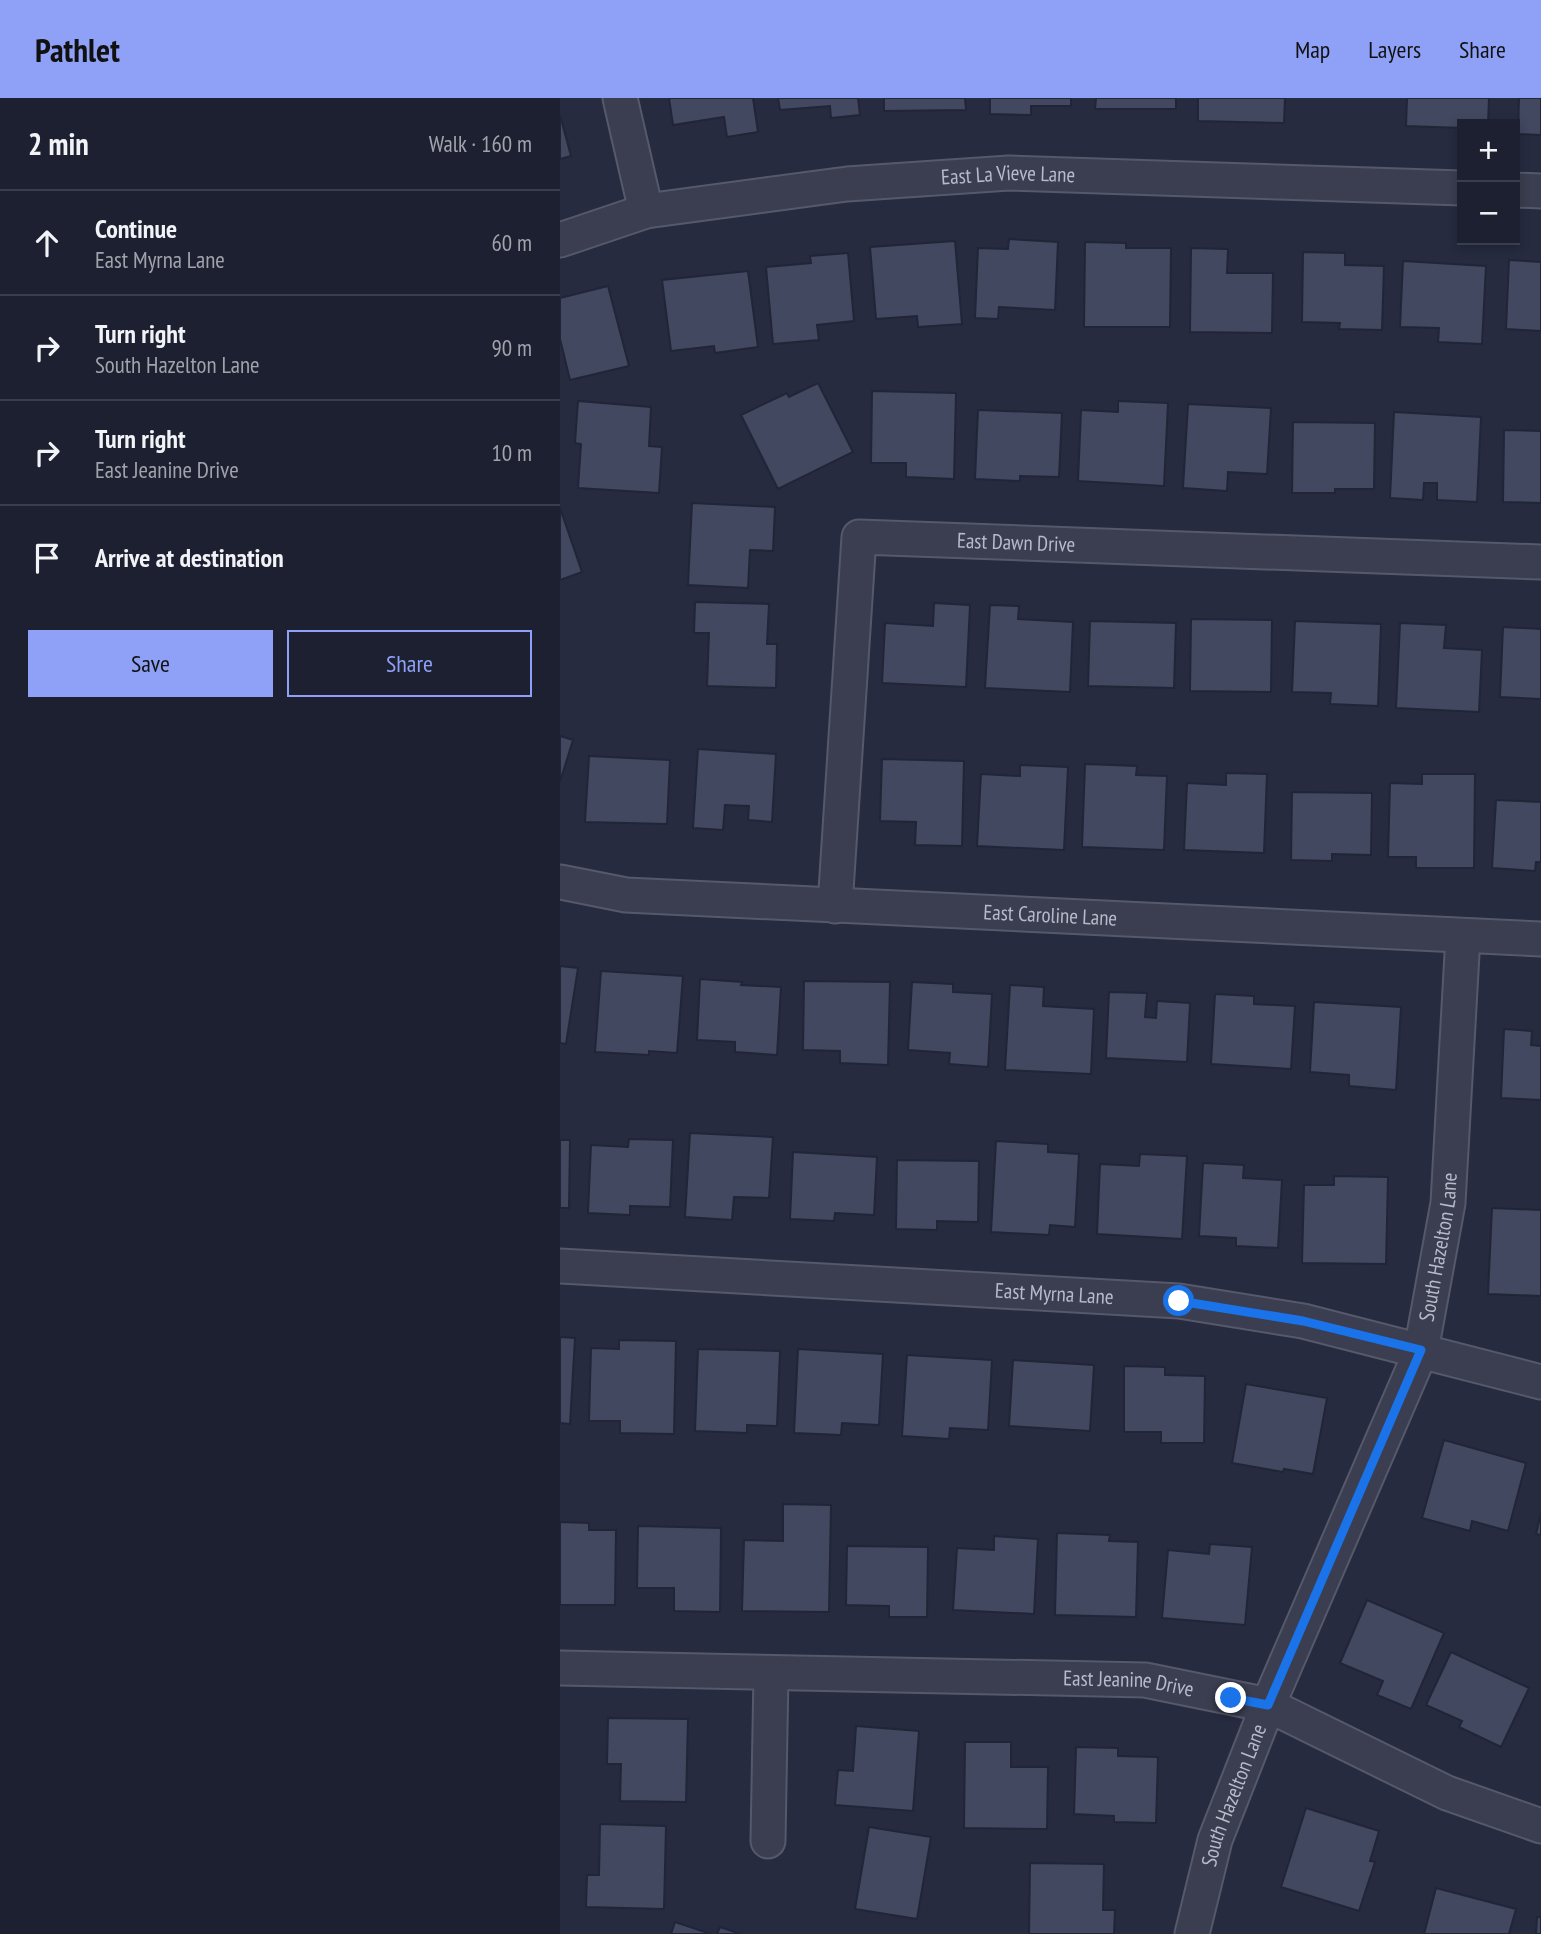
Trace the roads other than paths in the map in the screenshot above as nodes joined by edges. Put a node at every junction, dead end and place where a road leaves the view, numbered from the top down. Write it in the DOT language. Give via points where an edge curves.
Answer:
graph roads {
  1 [pos="620,98"];
  2 [pos="1457,188"];
  3 [pos="1520,190"];
  4 [pos="1541,191"];
  5 [pos="646,211"];
  6 [pos="560,240"];
  7 [pos="1541,562"];
  8 [pos="560,882"];
  9 [pos="835,906"];
  10 [pos="1463,936"];
  11 [pos="1541,939"];
  12 [pos="560,1266"];
  13 [pos="1421,1350"];
  14 [pos="1541,1382"];
  15 [pos="560,1668"];
  16 [pos="771,1674"];
  17 [pos="1268,1705"];
  18 [pos="1541,1826"];
  19 [pos="768,1841"];
  20 [pos="1192,1934"];
  1 -- 5 [label="street"];
  2 -- 5 [label="street, East La Vieve Lane" via="1009,173 847,184"];
  3 -- 4 [label="street"];
  5 -- 6 [label="street, East La Vieve Lane"];
  7 -- 9 [label="street, East Dawn Drive" via="859,537"];
  8 -- 9 [label="street, East Caroline Lane" via="626,895"];
  9 -- 10 [label="street, East Caroline Lane"];
  10 -- 11 [label="street, East Caroline Lane"];
  10 -- 13 [label="street, South Hazelton Lane" via="1448,1203"];
  12 -- 13 [label="street, East Myrna Lane" via="1179,1301 1303,1321"];
  13 -- 14 [label="street, East Myrna Lane"];
  13 -- 17 [label="street, South Hazelton Lane"];
  15 -- 16 [label="street, East Jeanine Drive"];
  16 -- 17 [label="street, East Jeanine Drive" via="1145,1680"];
  16 -- 19 [label="street"];
  17 -- 18 [label="street, East Jeanine Drive" via="1447,1793"];
  17 -- 20 [label="street, South Hazelton Lane" via="1215,1840"];
}
